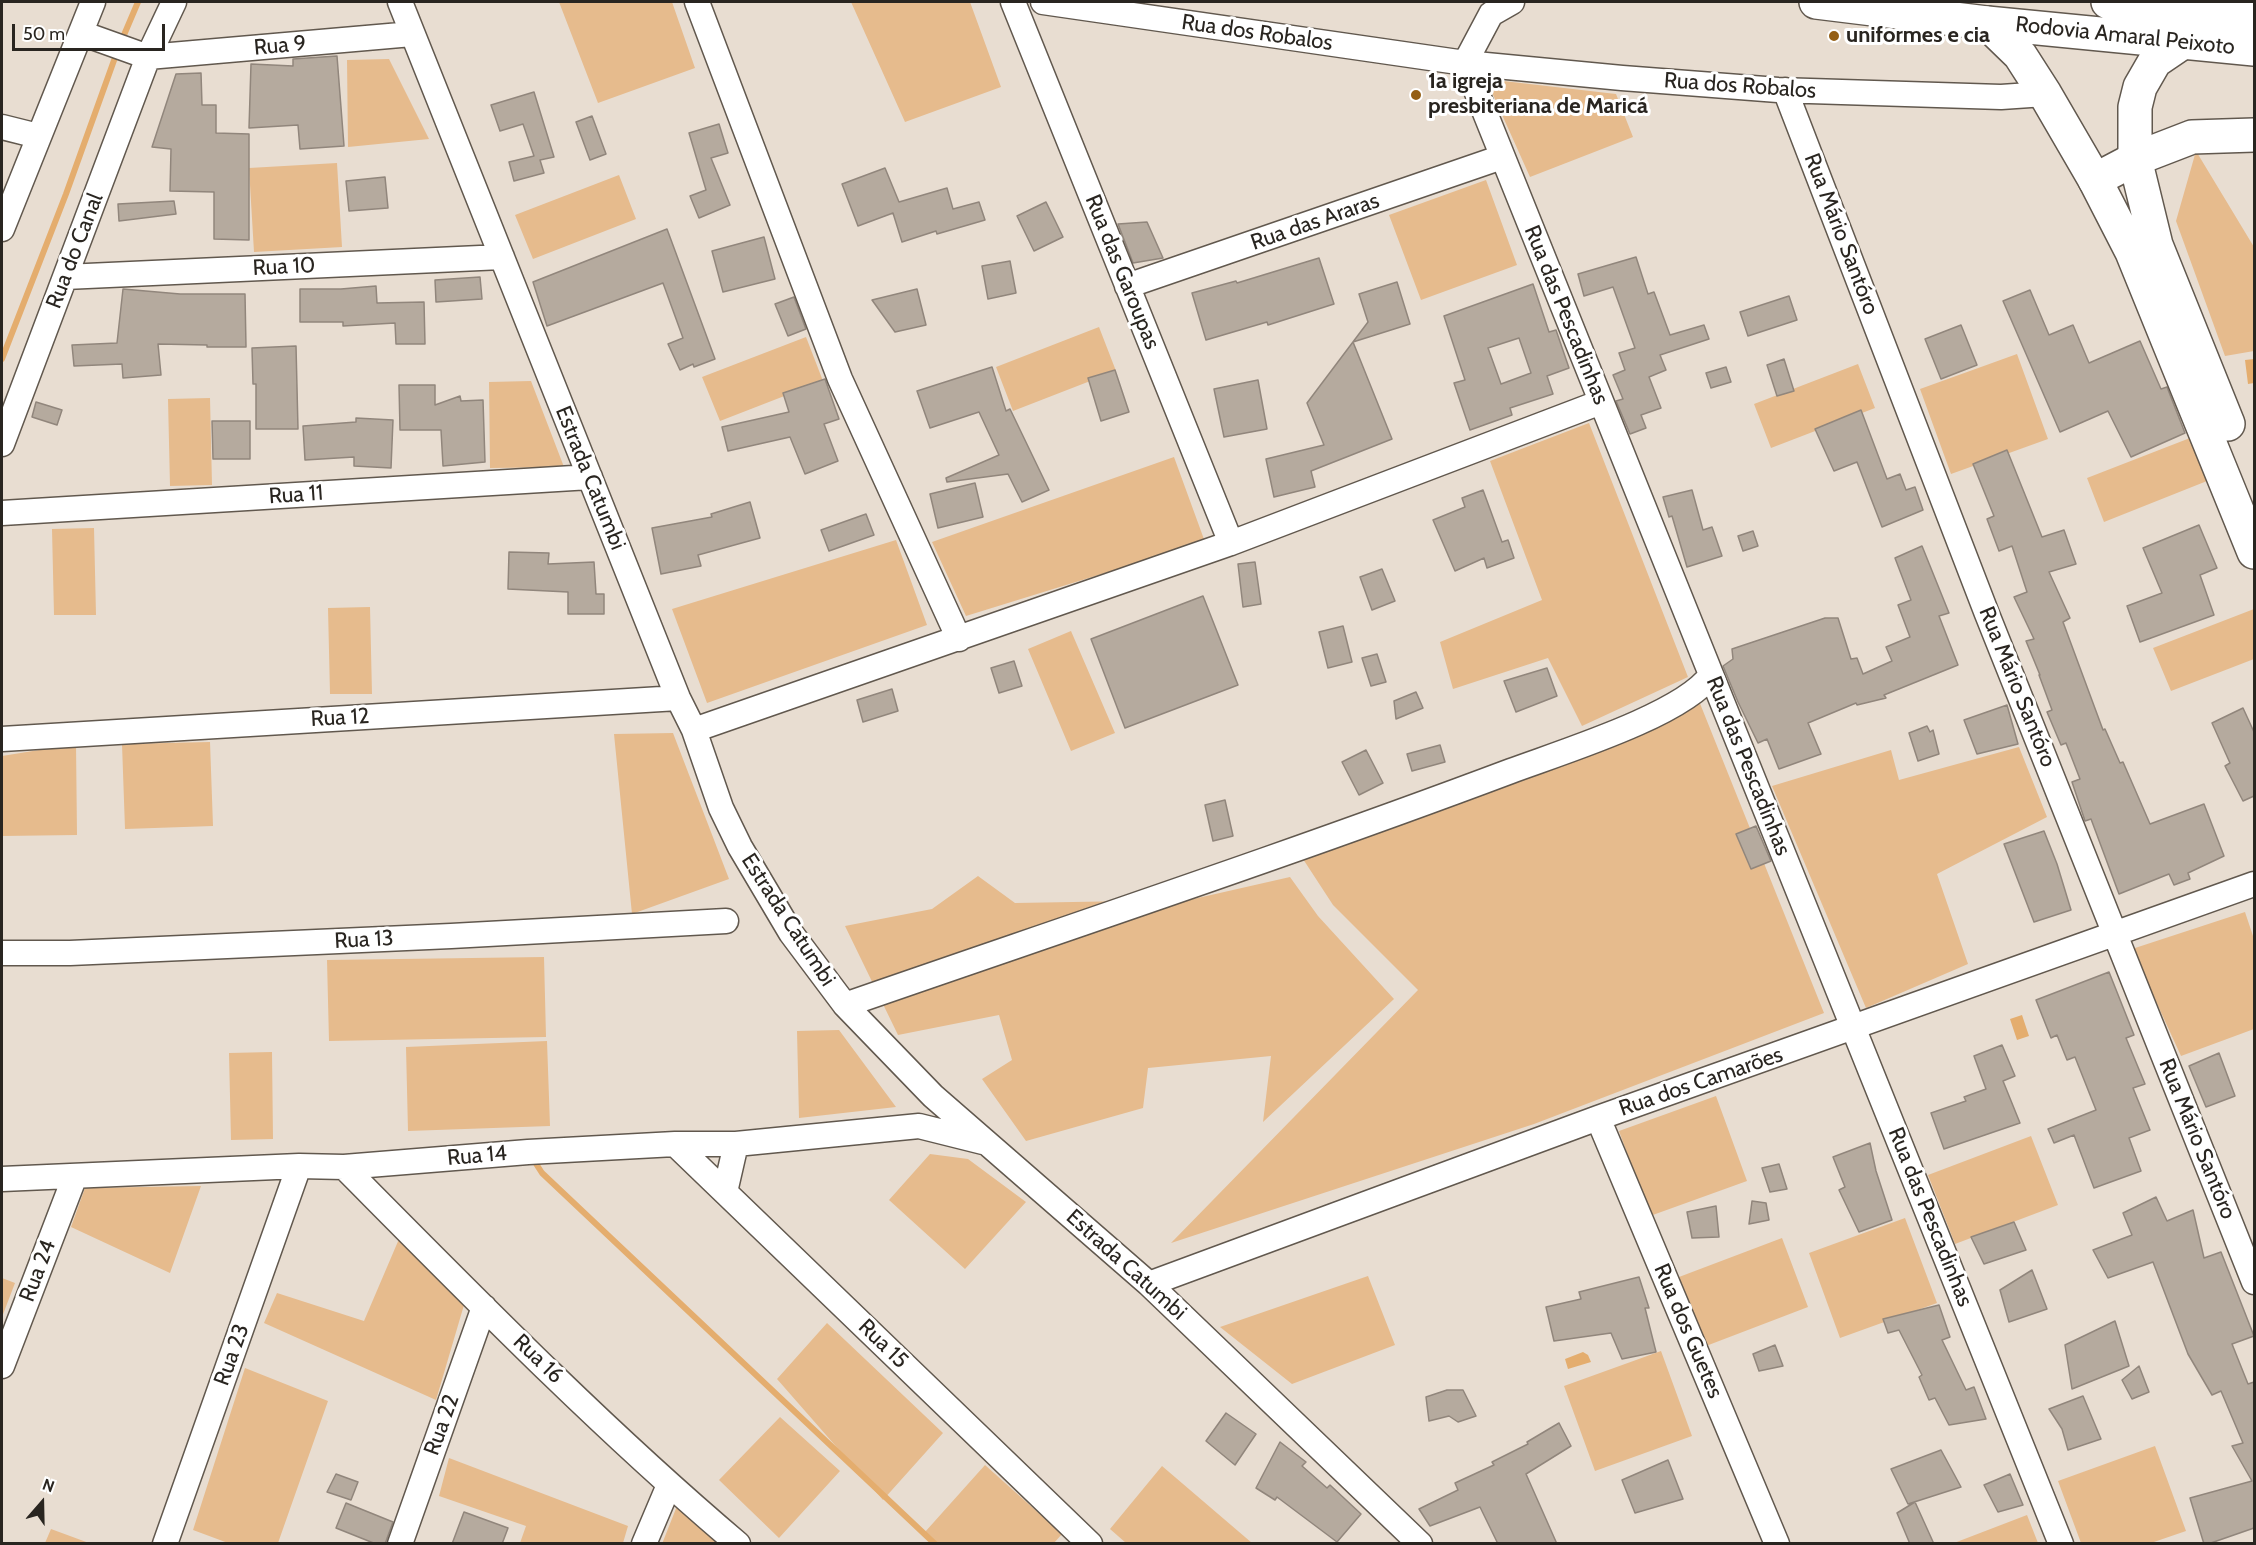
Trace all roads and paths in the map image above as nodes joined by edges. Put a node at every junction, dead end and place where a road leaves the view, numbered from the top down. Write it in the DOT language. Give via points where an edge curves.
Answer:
graph roads {
  1 [pos="93,2"];
  2 [pos="174,2"];
  3 [pos="400,2"];
  4 [pos="697,2"];
  5 [pos="1013,2"];
  6 [pos="1044,2"];
  7 [pos="1512,2"];
  8 [pos="1816,2"];
  9 [pos="2115,2"];
  10 [pos="2254,17"];
  11 [pos="1986,23"];
  12 [pos="412,34"];
  13 [pos="91,37"];
  14 [pos="2183,42"];
  15 [pos="2254,49"];
  16 [pos="139,54"];
  17 [pos="1465,63"];
  18 [pos="1785,90"];
  19 [pos="2045,94"];
  20 [pos="2,127"];
  21 [pos="2254,135"];
  22 [pos="38,136"];
  23 [pos="1502,157"];
  24 [pos="2135,159"];
  25 [pos="2095,180"];
  26 [pos="2,229"];
  27 [pos="502,256"];
  28 [pos="65,277"];
  29 [pos="1127,286"];
  30 [pos="2164,298"];
  31 [pos="1601,402"];
  32 [pos="2,444"];
  33 [pos="590,477"];
  34 [pos="2254,489"];
  35 [pos="2,513"];
  36 [pos="1231,543"];
  37 [pos="2254,552"];
  38 [pos="958,639"];
  39 [pos="1711,675"];
  40 [pos="678,698"];
  41 [pos="694,730"];
  42 [pos="2,739"];
  43 [pos="2254,884"];
  44 [pos="726,921"];
  45 [pos="2115,934"];
  46 [pos="2,953"];
  47 [pos="844,1005"];
  48 [pos="1854,1028"];
  49 [pos="933,1096"];
  50 [pos="1598,1118"];
  51 [pos="919,1126"];
  52 [pos="988,1143"];
  53 [pos="675,1144"];
  54 [pos="736,1144"];
  55 [pos="299,1166"];
  56 [pos="344,1167"];
  57 [pos="75,1176"];
  58 [pos="2,1179"];
  59 [pos="725,1192"];
  60 [pos="2254,1282"];
  61 [pos="1149,1284"];
  62 [pos="484,1307"];
  63 [pos="2,1366"];
  64 [pos="669,1485"];
  65 [pos="165,1544"];
  66 [pos="400,1544"];
  67 [pos="644,1544"];
  68 [pos="738,1544"];
  69 [pos="1090,1544"];
  70 [pos="1420,1544"];
  71 [pos="1777,1544"];
  72 [pos="2061,1544"];
  1 -- 13 [label="street"];
  2 -- 16 [label="street, Rua do Canal"];
  3 -- 12 [label="street, Estrada Catumbi"];
  4 -- 38 [label="street" via="840,379"];
  5 -- 29 [label="street, Rua das Garoupas"];
  6 -- 17 [label="street, Rua dos Robalos"];
  7 -- 17 [label="street" via="1491,14"];
  8 -- 11 [label="main road, Rodovia Amaral Peixoto"];
  9 -- 10 [label="main road, Rodovia Amaral Peixoto"];
  11 -- 14 [label="main road, Rodovia Amaral Peixoto"];
  11 -- 19 [label="main road" via="2020,56"];
  12 -- 16 [label="street, Rua 9"];
  12 -- 27 [label="street, Estrada Catumbi"];
  13 -- 16 [label="street"];
  13 -- 22 [label="street"];
  14 -- 15 [label="main road, Rodovia Amaral Peixoto"];
  14 -- 24 [label="main road" via="2155,61 2140,87 2135,107"];
  16 -- 28 [label="street, Rua do Canal"];
  17 -- 18 [label="street, Rua dos Robalos"];
  17 -- 23 [label="street, Rua das Pescadinhas"];
  18 -- 19 [label="street, Rua dos Robalos" via="2001,98"];
  18 -- 45 [label="street, Rua Mário Santóro"];
  19 -- 25 [label="main road"];
  20 -- 22 [label="street"];
  21 -- 24 [label="main road" via="2192,137"];
  22 -- 26 [label="street"];
  23 -- 29 [label="street, Rua das Araras"];
  23 -- 31 [label="street, Rua das Pescadinhas"];
  24 -- 25 [label="main road"];
  24 -- 30 [label="main road"];
  25 -- 30 [label="main road" via="2132,252"];
  27 -- 28 [label="street, Rua 10"];
  27 -- 33 [label="street, Estrada Catumbi"];
  28 -- 32 [label="street, Rua do Canal"];
  29 -- 36 [label="street, Rua das Garoupas"];
  30 -- 34 [label="main road"];
  30 -- 37 [label="main road"];
  31 -- 36 [label="street"];
  31 -- 39 [label="street, Rua das Pescadinhas"];
  33 -- 35 [label="street, Rua 11"];
  33 -- 40 [label="street, Estrada Catumbi"];
  36 -- 38 [label="street"];
  38 -- 41 [label="street"];
  39 -- 47 [label="street" via="1687,696 1618,731 1404,811"];
  39 -- 48 [label="street, Rua das Pescadinhas"];
  40 -- 41 [label="street, Estrada Catumbi"];
  40 -- 42 [label="street, Rua 12"];
  41 -- 47 [label="street, Estrada Catumbi" via="721,808 740,847 791,933"];
  43 -- 45 [label="street, Rua dos Camarões"];
  44 -- 46 [label="street, Rua 13"];
  45 -- 48 [label="street, Rua dos Camarões"];
  45 -- 60 [label="street, Rua Mário Santóro"];
  47 -- 49 [label="street, Estrada Catumbi"];
  48 -- 50 [label="street, Rua dos Camarões"];
  48 -- 72 [label="street, Rua das Pescadinhas"];
  49 -- 51 [label="street"];
  49 -- 52 [label="street, Estrada Catumbi"];
  50 -- 61 [label="street, Rua dos Camarões"];
  50 -- 71 [label="street, Rua dos Guetes"];
  51 -- 52 [label="street, Rua 14"];
  51 -- 54 [label="street, Rua 14"];
  52 -- 61 [label="street, Estrada Catumbi"];
  53 -- 54 [label="street, Rua 14"];
  53 -- 56 [label="street, Rua 14"];
  53 -- 59 [label="street, Rua 15"];
  54 -- 59 [label="street"];
  55 -- 56 [label="street, Rua 14"];
  55 -- 57 [label="street, Rua 14"];
  55 -- 65 [label="street, Rua 23"];
  56 -- 62 [label="street, Rua 16"];
  57 -- 58 [label="street, Rua 14"];
  57 -- 63 [label="street, Rua 24"];
  59 -- 69 [label="street, Rua 15"];
  61 -- 70 [label="street, Estrada Catumbi"];
  62 -- 64 [label="street, Rua 16"];
  62 -- 66 [label="street, Rua 22"];
  64 -- 67 [label="street"];
  64 -- 68 [label="street, Rua 16"];
}
